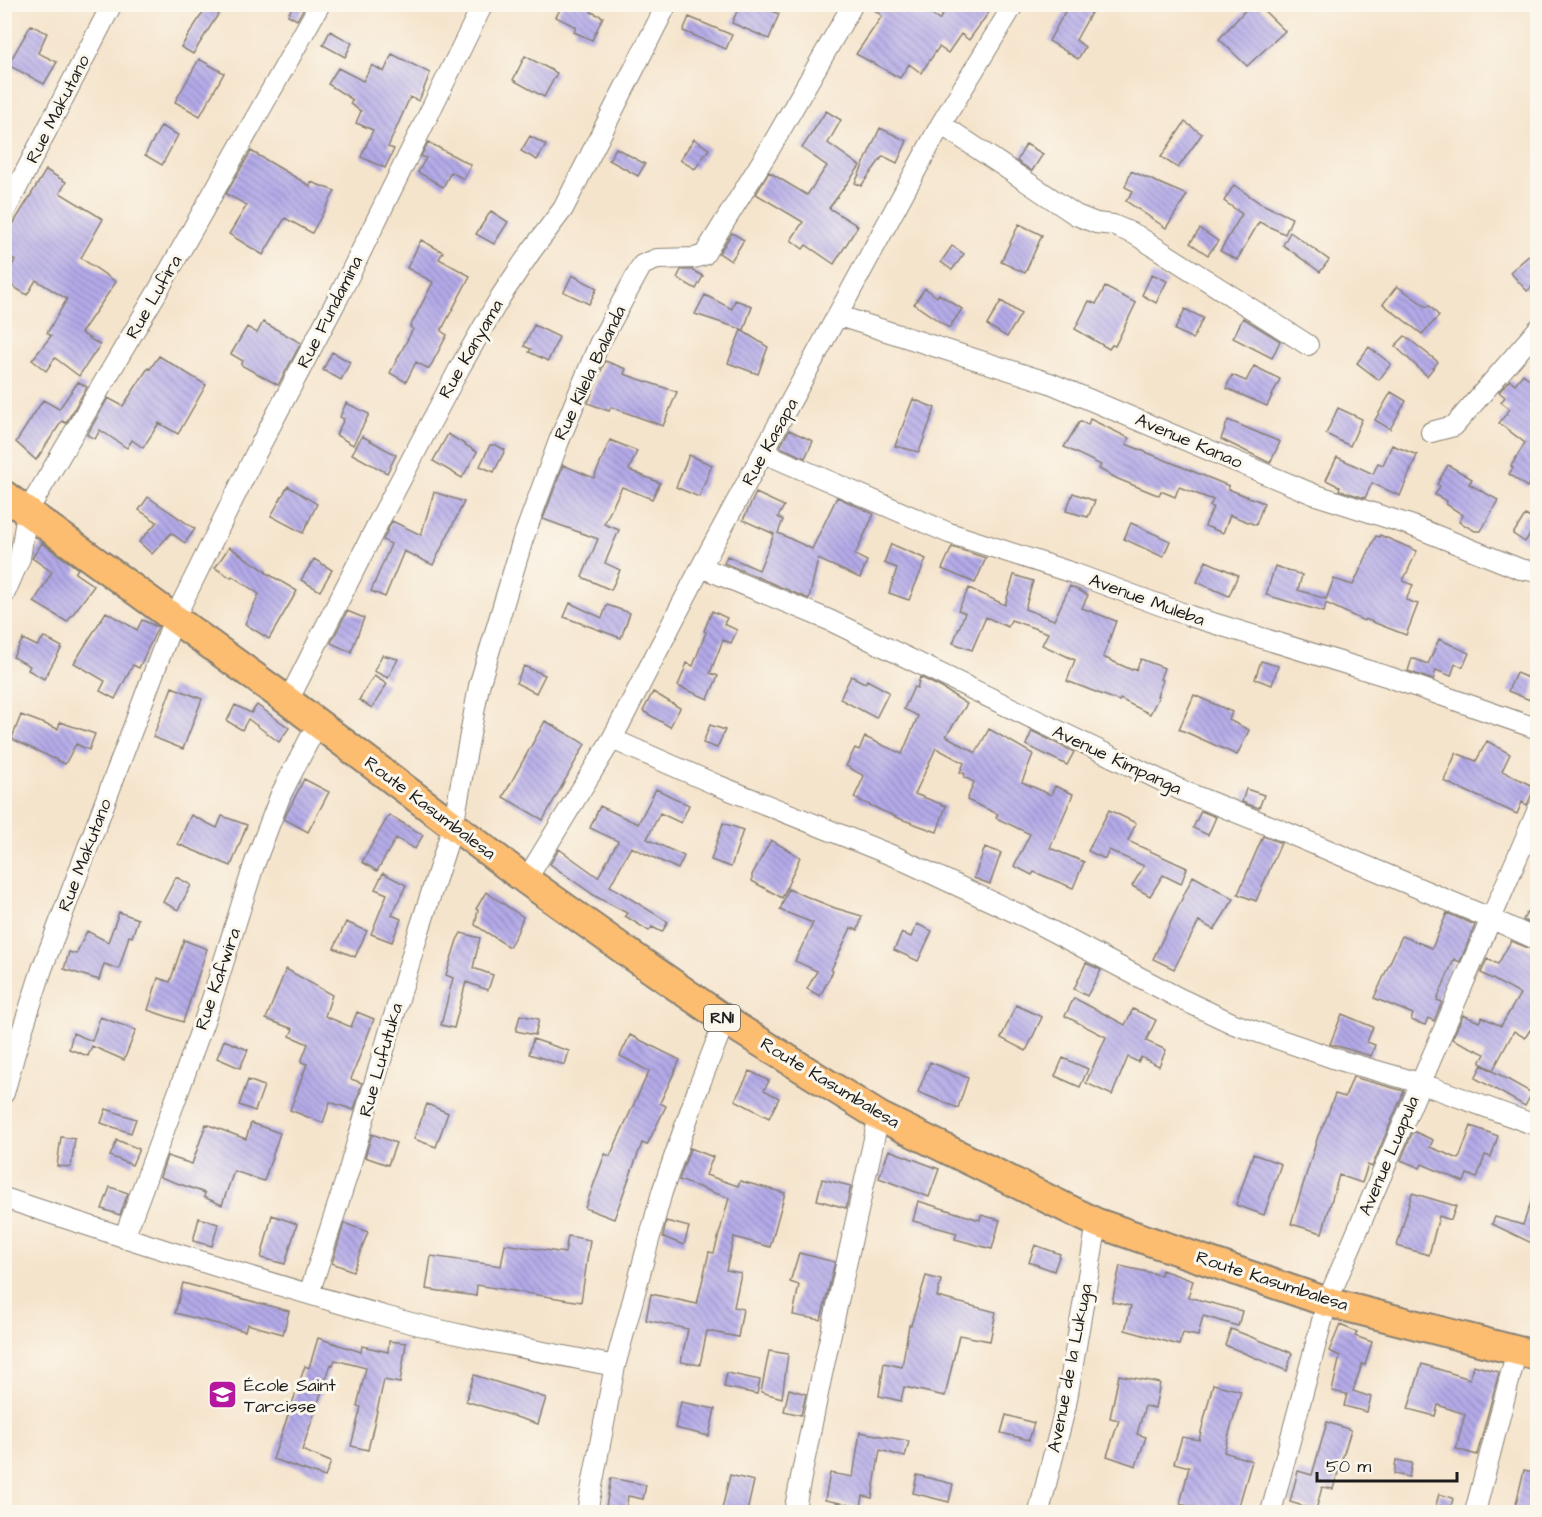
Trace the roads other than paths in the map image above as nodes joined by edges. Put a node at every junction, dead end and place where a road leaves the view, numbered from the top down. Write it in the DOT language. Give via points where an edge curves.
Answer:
graph roads {
  1 [pos="112,4"];
  2 [pos="320,4"];
  3 [pos="483,4"];
  4 [pos="667,4"];
  5 [pos="852,4"];
  6 [pos="1014,4"];
  7 [pos="941,124"];
  8 [pos="4,213"];
  9 [pos="838,316"];
  10 [pos="1538,329"];
  11 [pos="1308,345"];
  12 [pos="1431,432"];
  13 [pos="764,453"];
  14 [pos="4,495"];
  15 [pos="27,512"];
  16 [pos="701,567"];
  17 [pos="1538,572"];
  18 [pos="4,595"];
  19 [pos="174,619"];
  20 [pos="288,701"];
  21 [pos="318,723"];
  22 [pos="1538,729"];
  23 [pos="612,739"];
  24 [pos="1538,809"];
  25 [pos="453,826"];
  26 [pos="526,880"];
  27 [pos="1492,919"];
  28 [pos="1538,940"];
  29 [pos="724,1020"];
  30 [pos="1420,1083"];
  31 [pos="4,1093"];
  32 [pos="879,1116"];
  33 [pos="1538,1126"];
  34 [pos="4,1198"];
  35 [pos="1097,1223"];
  36 [pos="124,1238"];
  37 [pos="309,1294"];
  38 [pos="1328,1302"];
  39 [pos="1527,1353"];
  40 [pos="615,1366"];
  41 [pos="587,1512"];
  42 [pos="794,1512"];
  43 [pos="1039,1512"];
  44 [pos="1271,1512"];
  45 [pos="1475,1512"];
  1 -- 8 [label="street, Rue Makutano"];
  2 -- 15 [label="street, Rue Lufira"];
  3 -- 19 [label="street, Rue Fundamina"];
  4 -- 20 [label="street, Rue Kanyama" via="564,209 501,296 454,378"];
  5 -- 25 [label="street, Rue Kilela Balanda" via="704,255 657,259 642,265 599,344 523,539 480,686"];
  6 -- 7 [label="street, Rue Kasapa"];
  7 -- 9 [label="street, Rue Kasapa"];
  7 -- 11 [label="street" via="1076,215 1137,235"];
  9 -- 13 [label="street, Rue Kasapa"];
  9 -- 17 [label="street, Avenue Kanao" via="1050,382 1313,494 1410,525 1520,569"];
  10 -- 12 [label="street" via="1454,426"];
  13 -- 16 [label="street, Rue Kasapa"];
  13 -- 22 [label="street, Avenue Muleba" via="949,532 1150,603 1389,677"];
  14 -- 15 [label="highway, Route Kasumbalesa / RN1"];
  15 -- 18 [label="street, Rue Lufira" via="20,558"];
  15 -- 19 [label="highway, Route Kasumbalesa / RN1"];
  16 -- 23 [label="street, Rue Kasapa"];
  16 -- 27 [label="street, Avenue Kimpanga" via="829,620 1183,791"];
  19 -- 20 [label="highway, Route Kasumbalesa / RN1"];
  19 -- 31 [label="street, Rue Makutano" via="42,969"];
  20 -- 21 [label="highway, Route Kasumbalesa / RN1"];
  21 -- 25 [label="highway, Route Kasumbalesa / RN1"];
  21 -- 36 [label="street, Rue Kafwira" via="277,804 254,865 204,1020"];
  23 -- 26 [label="street, Rue Kasapa"];
  23 -- 30 [label="street" via="896,857 1027,918 1234,1024"];
  24 -- 27 [label="street, Avenue Luapula"];
  25 -- 26 [label="highway, Route Kasumbalesa / RN1"];
  25 -- 37 [label="street, Rue Lufutuka"];
  26 -- 29 [label="highway, Route Kasumbalesa / RN1"];
  27 -- 28 [label="street, Avenue Kimpanga"];
  27 -- 30 [label="street, Avenue Luapula"];
  29 -- 32 [label="highway, Route Kasumbalesa / RN1"];
  29 -- 40 [label="street" via="662,1192"];
  30 -- 33 [label="street"];
  30 -- 38 [label="street, Avenue Luapula"];
  32 -- 35 [label="highway, Route Kasumbalesa / RN1"];
  32 -- 42 [label="street"];
  34 -- 36 [label="street"];
  35 -- 38 [label="highway, Route Kasumbalesa / RN1"];
  35 -- 43 [label="street, Avenue de la Lukuga" via="1066,1405"];
  36 -- 37 [label="street"];
  37 -- 40 [label="street" via="465,1336"];
  38 -- 39 [label="highway, Route Kasumbalesa / RN1"];
  38 -- 44 [label="street, Avenue Luapula"];
  39 -- 45 [label="street"];
  40 -- 41 [label="street"];
}
